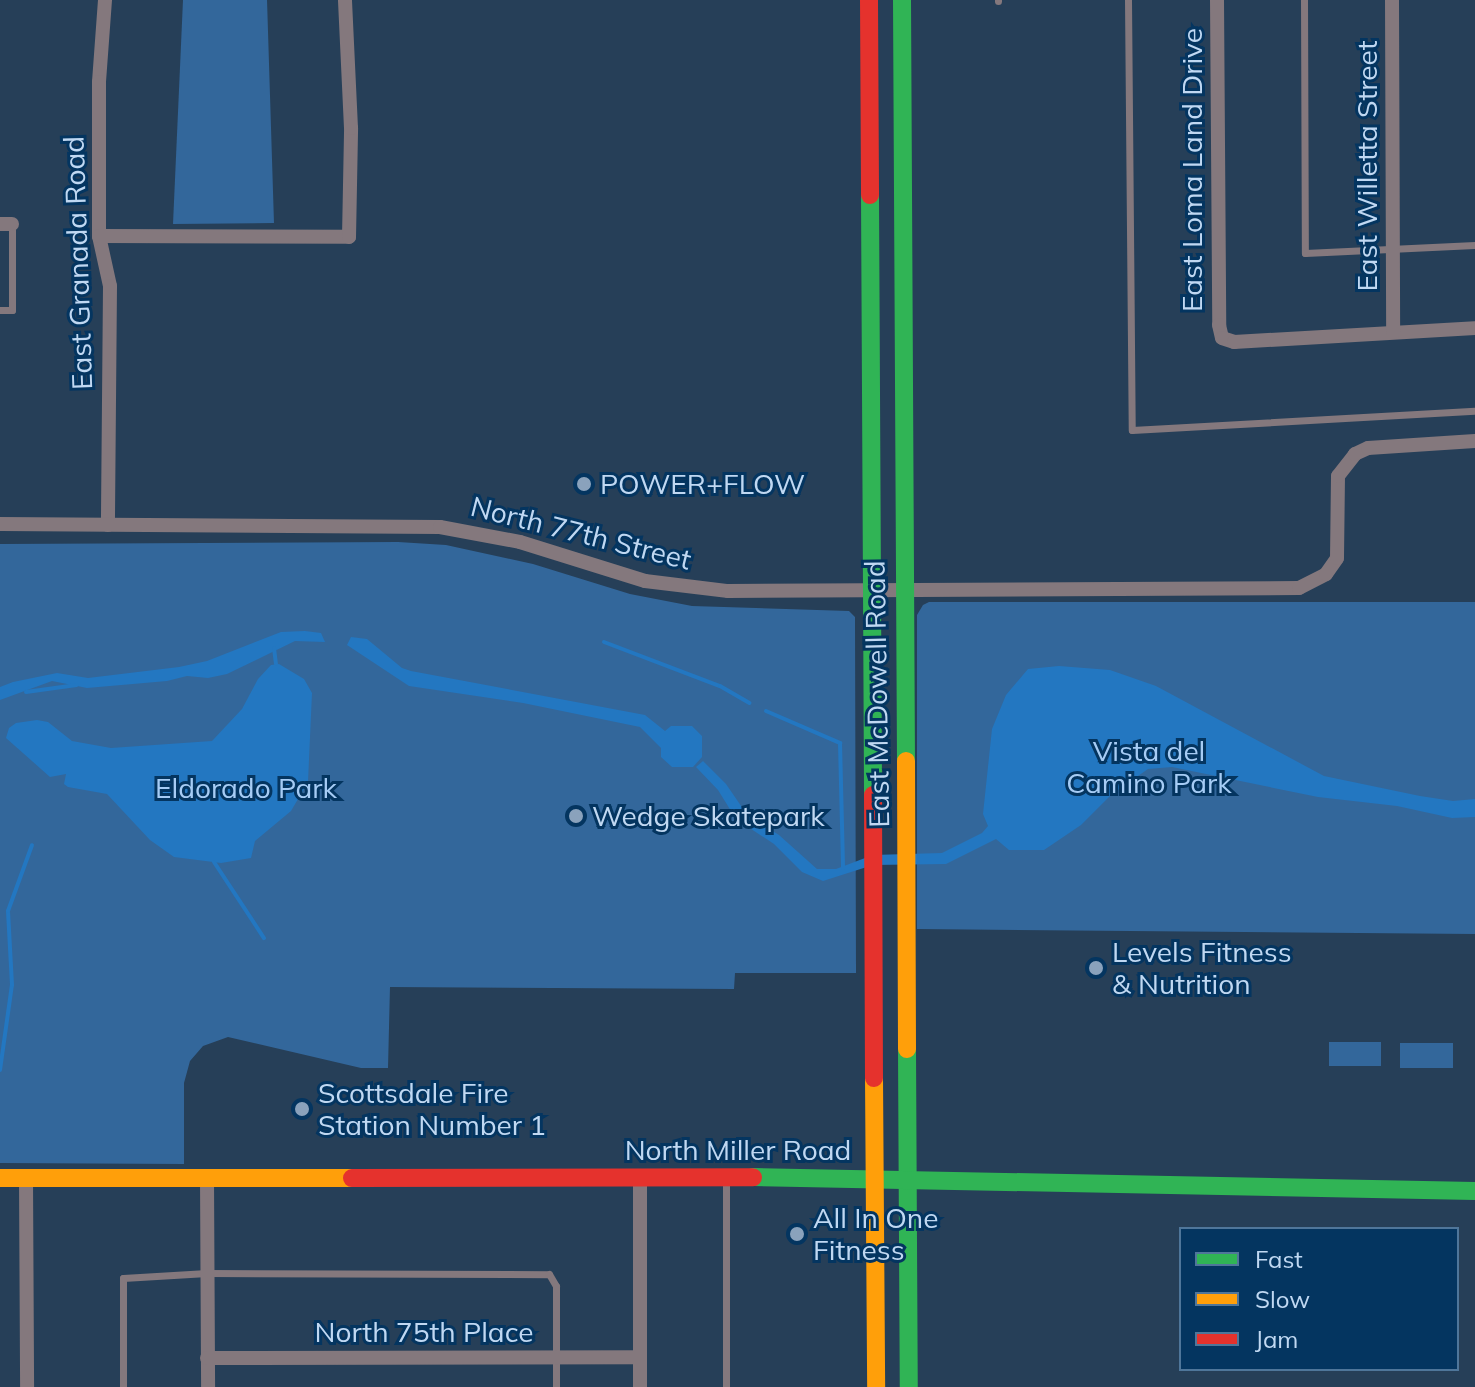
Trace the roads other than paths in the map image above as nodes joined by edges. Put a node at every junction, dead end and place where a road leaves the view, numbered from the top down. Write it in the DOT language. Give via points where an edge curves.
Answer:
graph roads {
  1 [pos="105,0"];
  2 [pos="345,0"];
  3 [pos="869,0"];
  4 [pos="902,0"];
  5 [pos="1128,0"];
  6 [pos="1217,0"];
  7 [pos="1304,0"];
  8 [pos="1392,0"];
  9 [pos="6,224"];
  10 [pos="99,236"];
  11 [pos="1475,245"];
  12 [pos="1393,249"];
  13 [pos="0,310"];
  14 [pos="1475,328"];
  15 [pos="1393,332"];
  16 [pos="1475,411"];
  17 [pos="1475,441"];
  18 [pos="0,524"];
  19 [pos="108,525"];
  20 [pos="904,591"];
  21 [pos="873,592"];
  22 [pos="726,1177"];
  23 [pos="0,1178"];
  24 [pos="26,1178"];
  25 [pos="207,1178"];
  26 [pos="640,1178"];
  27 [pos="876,1179"];
  28 [pos="908,1179"];
  29 [pos="1475,1191"];
  30 [pos="207,1273"];
  31 [pos="640,1357"];
  32 [pos="207,1358"];
  33 [pos="557,1358"];
  34 [pos="27,1387"];
  35 [pos="123,1387"];
  36 [pos="208,1387"];
  37 [pos="556,1387"];
  38 [pos="640,1387"];
  39 [pos="726,1387"];
  40 [pos="876,1387"];
  41 [pos="909,1387"];
  1 -- 10 [label="street, East Granada Road"];
  2 -- 10 [label="street" via="349,237"];
  3 -- 21 [label="main road, East McDowell Road"];
  4 -- 20 [label="main road, East McDowell Road"];
  5 -- 16 [label="lane" via="1132,430"];
  6 -- 15 [label="street, East Loma Land Drive" via="1222,338 1234,342"];
  7 -- 12 [label="lane" via="1305,253"];
  8 -- 12 [label="street, East Willetta Street"];
  9 -- 13 [label="lane" via="12,310"];
  10 -- 19 [label="street, East Granada Road" via="110,286"];
  11 -- 12 [label="lane"];
  12 -- 15 [label="street, East Willetta Street"];
  14 -- 15 [label="street"];
  17 -- 20 [label="street, North 77th Street" via="1368,448 1355,454 1338,476 1337,558 1326,574 1299,588"];
  18 -- 19 [label="street, North 77th Street"];
  19 -- 21 [label="street, North 77th Street" via="440,527 510,539 645,581 728,591"];
  20 -- 21 [label="street, North 77th Street"];
  20 -- 28 [label="main road, East McDowell Road"];
  21 -- 27 [label="main road, East McDowell Road"];
  22 -- 26 [label="main road, North Miller Road"];
  22 -- 27 [label="main road, North Miller Road"];
  22 -- 39 [label="lane"];
  23 -- 24 [label="main road, North Miller Road"];
  24 -- 25 [label="main road, North Miller Road"];
  24 -- 34 [label="street"];
  25 -- 26 [label="main road, North Miller Road"];
  25 -- 30 [label="street"];
  26 -- 31 [label="street"];
  27 -- 28 [label="main road, North Miller Road"];
  27 -- 40 [label="main road, East McDowell Road"];
  28 -- 29 [label="main road, North Miller Road"];
  28 -- 41 [label="main road, East McDowell Road"];
  30 -- 32 [label="street"];
  30 -- 33 [label="lane" via="545,1273 556,1286"];
  30 -- 35 [label="lane" via="123,1278"];
  31 -- 33 [label="street, North 75th Place"];
  31 -- 38 [label="street"];
  32 -- 33 [label="street, North 75th Place"];
  32 -- 36 [label="street"];
  33 -- 37 [label="lane"];
}
